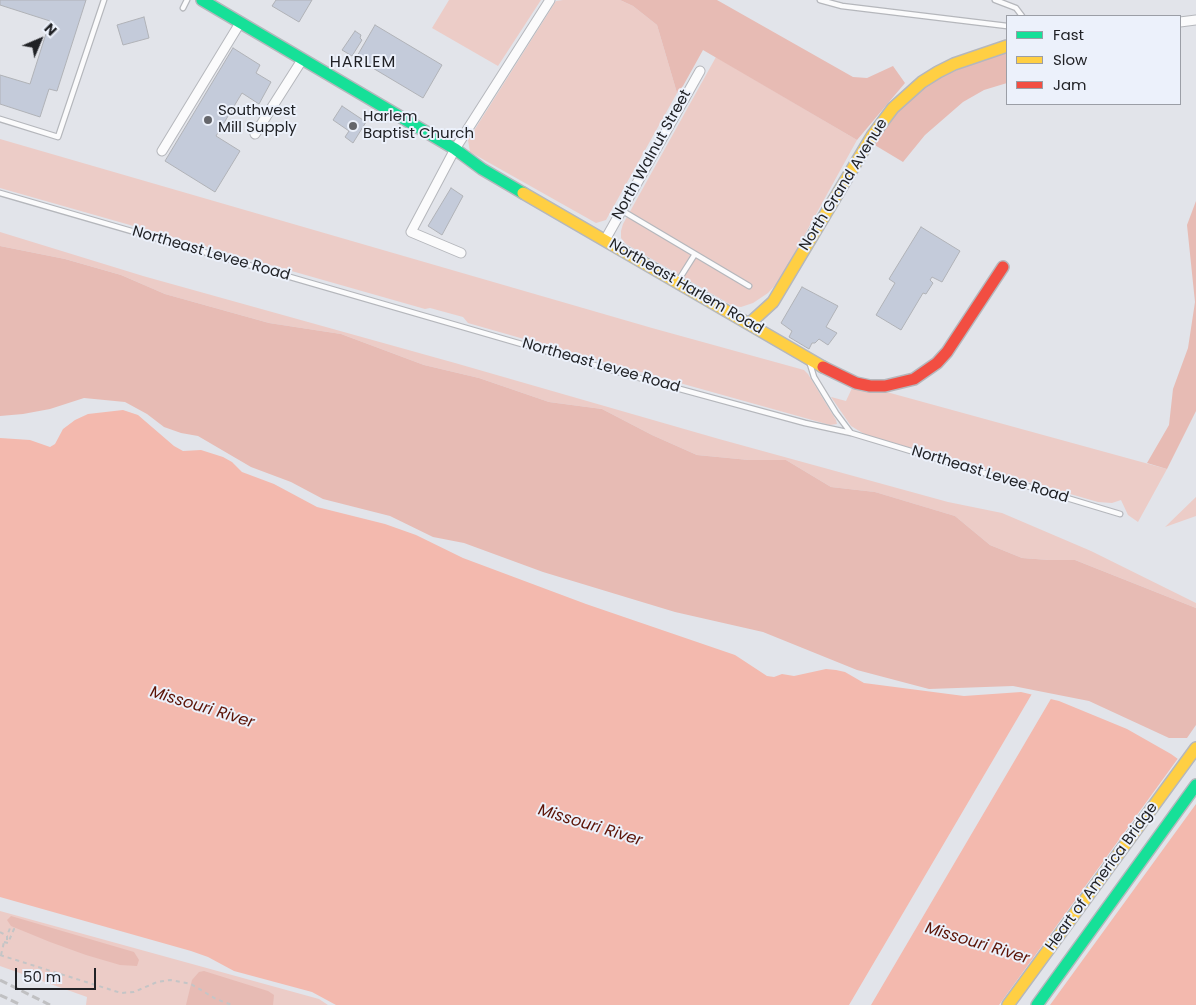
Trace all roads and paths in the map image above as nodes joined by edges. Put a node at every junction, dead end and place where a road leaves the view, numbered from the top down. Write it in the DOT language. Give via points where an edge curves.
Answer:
graph roads {
  1 [pos="104,0"];
  2 [pos="187,0"];
  3 [pos="202,0"];
  4 [pos="550,0"];
  5 [pos="820,0"];
  6 [pos="995,0"];
  7 [pos="183,8"];
  8 [pos="1021,15"];
  9 [pos="1196,20"];
  10 [pos="1181,22"];
  11 [pos="240,23"];
  12 [pos="1006,26"];
  13 [pos="1006,46"];
  14 [pos="302,60"];
  15 [pos="700,71"];
  16 [pos="0,119"];
  17 [pos="255,134"];
  18 [pos="455,150"];
  19 [pos="162,151"];
  20 [pos="0,193"];
  21 [pos="621,210"];
  22 [pos="605,240"];
  23 [pos="461,253"];
  24 [pos="695,254"];
  25 [pos="1003,267"];
  26 [pos="678,281"];
  27 [pos="749,286"];
  28 [pos="750,323"];
  29 [pos="809,360"];
  30 [pos="851,433"];
  31 [pos="1120,514"];
  32 [pos="1196,748"];
  33 [pos="1196,785"];
  34 [pos="0,932"];
  35 [pos="7,936"];
  36 [pos="5,942"];
  37 [pos="0,955"];
  38 [pos="232,1005"];
  39 [pos="1008,1005"];
  40 [pos="1037,1005"];
  1 -- 16 [label="lane" via="58,137"];
  2 -- 7 [label="lane"];
  3 -- 11 [label="street, Northeast Harlem Road"];
  4 -- 18 [label="street"];
  5 -- 12 [label="lane" via="842,6"];
  6 -- 8 [label="lane" via="1016,8"];
  9 -- 10 [label="street"];
  11 -- 14 [label="street, Northeast Harlem Road"];
  11 -- 19 [label="street"];
  13 -- 28 [label="street, North Grand Avenue" via="938,72 893,108 881,122 773,302"];
  14 -- 17 [label="street"];
  14 -- 18 [label="street, Northeast Harlem Road"];
  15 -- 21 [label="street, North Walnut Street"];
  18 -- 22 [label="street, Northeast Harlem Road"];
  18 -- 23 [label="street" via="411,232"];
  20 -- 30 [label="lane, Northeast Levee Road" via="632,376"];
  21 -- 22 [label="street, North Walnut Street"];
  21 -- 24 [label="lane"];
  22 -- 26 [label="street, Northeast Harlem Road"];
  24 -- 26 [label="lane"];
  24 -- 27 [label="lane"];
  25 -- 29 [label="street, Northeast Harlem Road" via="947,352 914,379 870,386 842,378"];
  26 -- 28 [label="street, Northeast Harlem Road"];
  28 -- 29 [label="street, Northeast Harlem Road"];
  29 -- 30 [label="lane" via="814,377"];
  30 -- 31 [label="lane, Northeast Levee Road"];
  32 -- 39 [label="street, Heart of America Bridge"];
  33 -- 40 [label="street, Heart of America Bridge"];
  34 -- 35 [label="path"];
  35 -- 36 [label="path"];
  35 -- 36 [label="path" via="10,928 14,929 8,944"];
  36 -- 37 [label="path"];
  37 -- 38 [label="path" via="122,993 170,980 191,984"];
}
